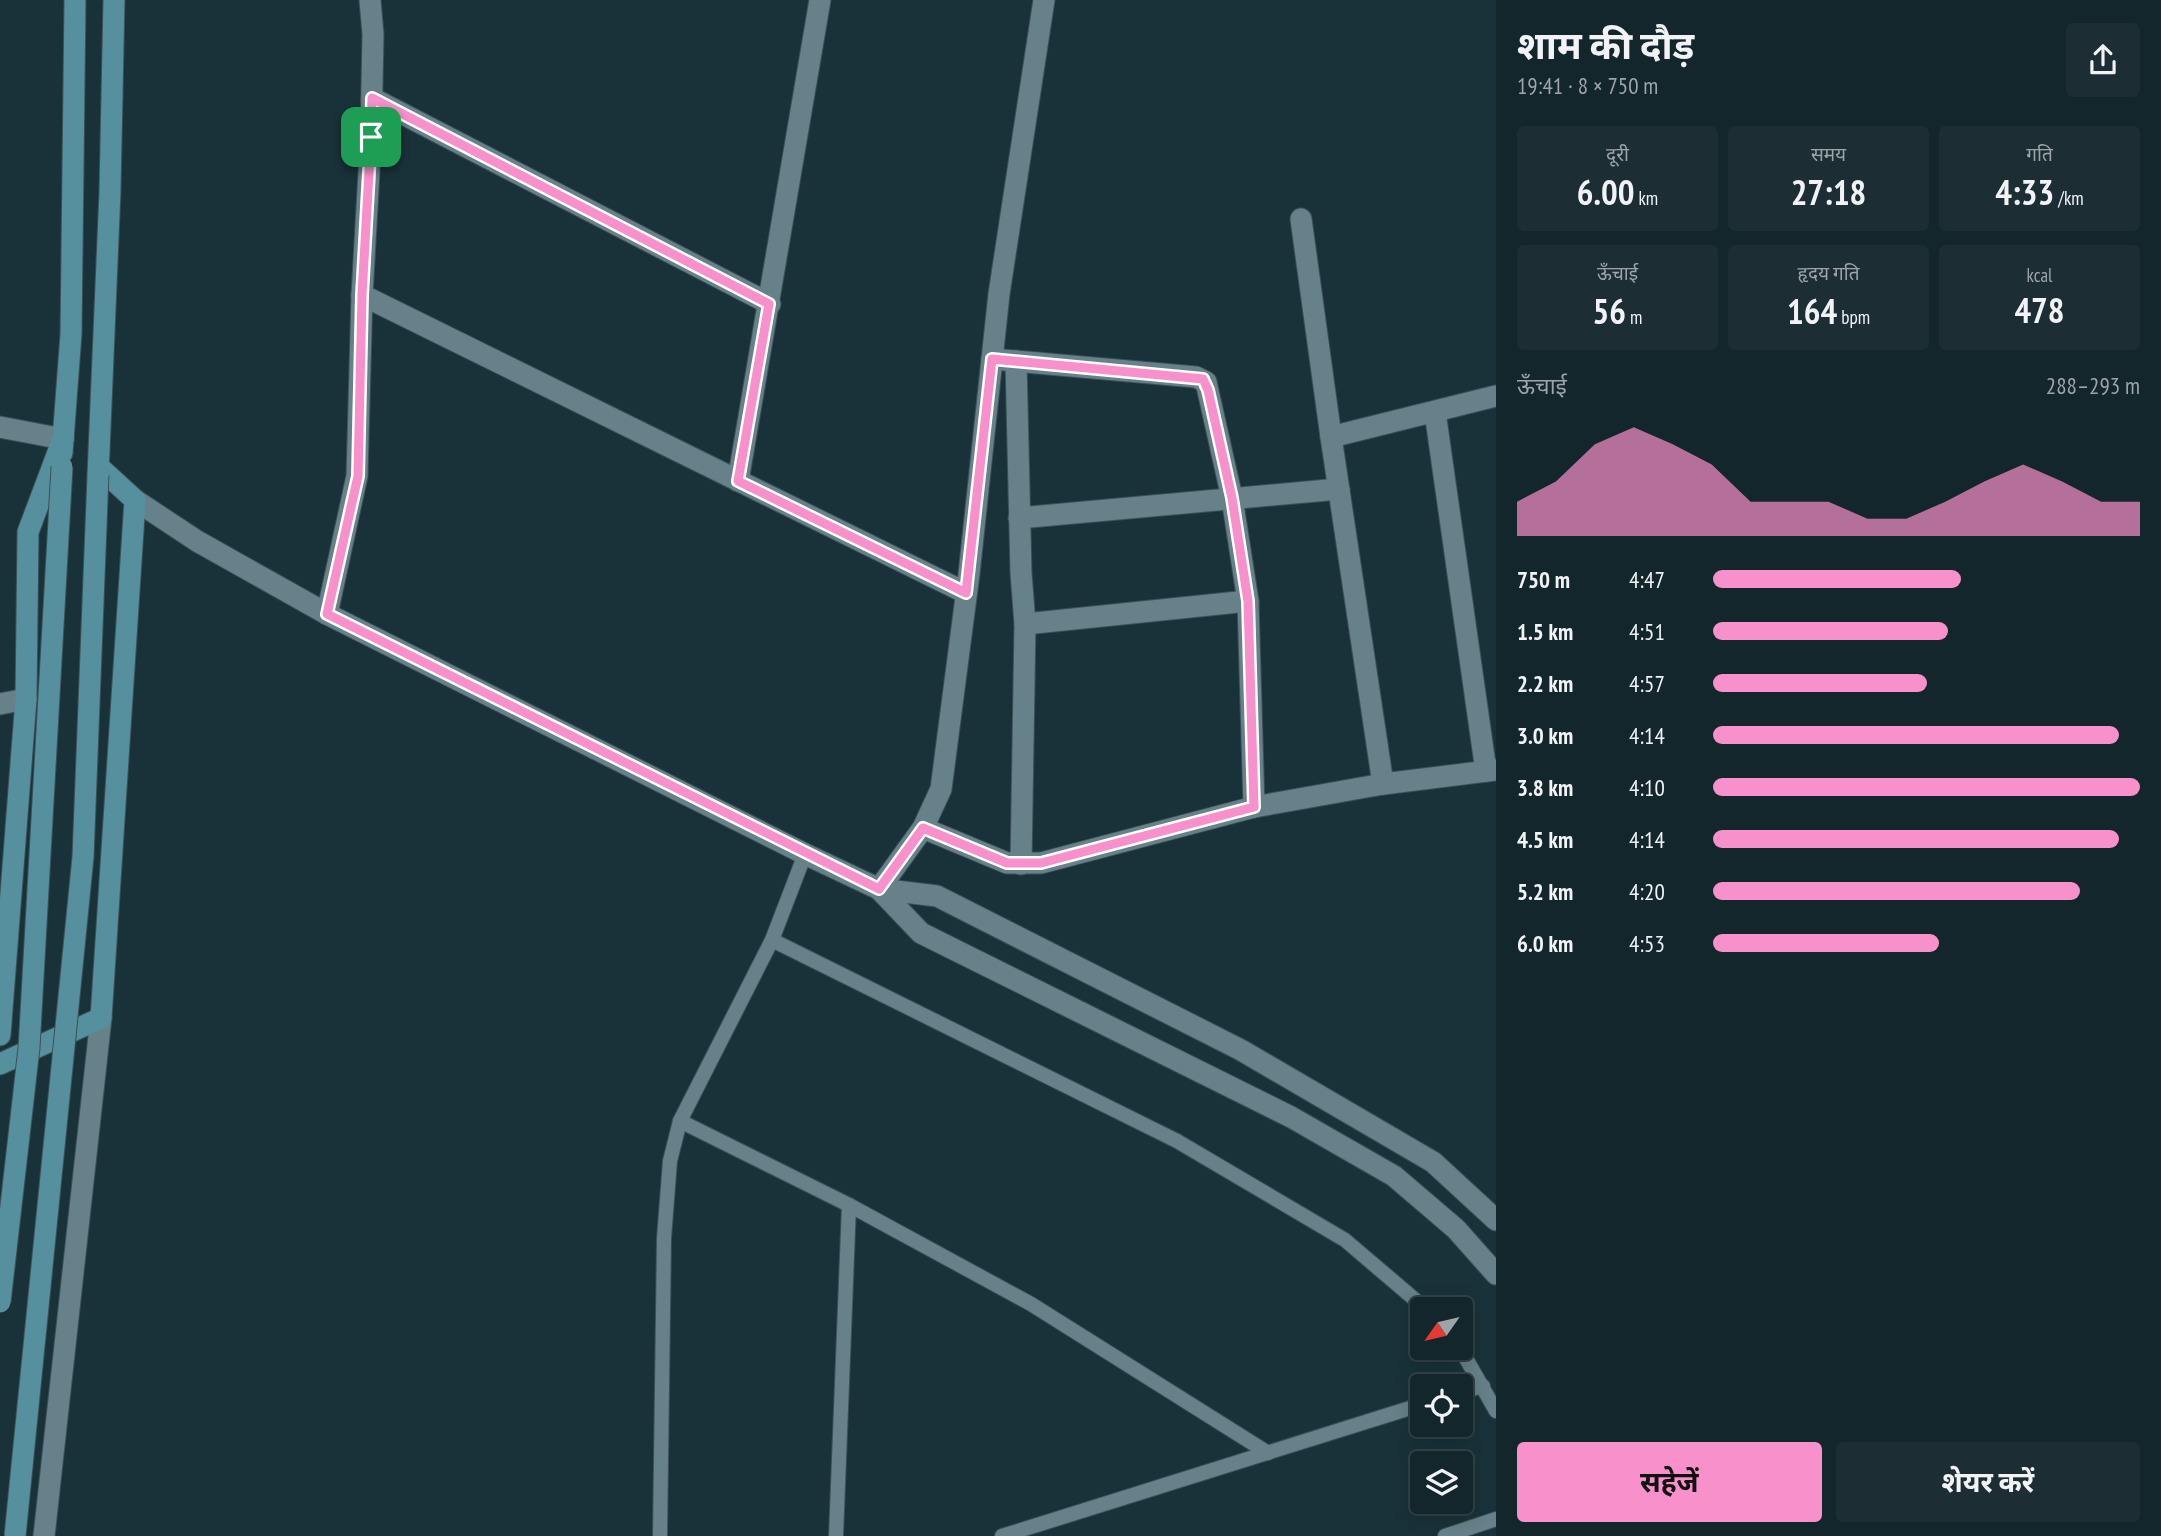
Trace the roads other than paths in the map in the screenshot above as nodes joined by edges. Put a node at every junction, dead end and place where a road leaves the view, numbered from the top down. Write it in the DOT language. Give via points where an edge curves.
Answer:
graph roads {
  1 [pos="75,0"];
  2 [pos="114,0"];
  3 [pos="370,0"];
  4 [pos="820,0"];
  5 [pos="1044,0"];
  6 [pos="372,98"];
  7 [pos="1301,219"];
  8 [pos="362,295"];
  9 [pos="769,304"];
  10 [pos="992,359"];
  11 [pos="1016,361"];
  12 [pos="1496,396"];
  13 [pos="1435,412"];
  14 [pos="0,427"];
  15 [pos="1331,437"];
  16 [pos="63,439"];
  17 [pos="98,471"];
  18 [pos="738,481"];
  19 [pos="1339,489"];
  20 [pos="1232,498"];
  21 [pos="135,500"];
  22 [pos="1019,517"];
  23 [pos="966,593"];
  24 [pos="1248,601"];
  25 [pos="327,614"];
  26 [pos="1025,624"];
  27 [pos="26,699"];
  28 [pos="0,704"];
  29 [pos="1491,771"];
  30 [pos="1383,784"];
  31 [pos="1254,807"];
  32 [pos="923,828"];
  33 [pos="805,854"];
  34 [pos="1021,864"];
  35 [pos="879,889"];
  36 [pos="772,940"];
  37 [pos="101,1018"];
  38 [pos="0,1035"];
  39 [pos="0,1064"];
  40 [pos="680,1121"];
  41 [pos="849,1205"];
  42 [pos="1496,1220"];
  43 [pos="1496,1274"];
  44 [pos="1412,1297"];
  45 [pos="0,1302"];
  46 [pos="1468,1360"];
  47 [pos="1483,1385"];
  48 [pos="1473,1388"];
  49 [pos="1410,1408"];
  50 [pos="1496,1411"];
  51 [pos="1268,1453"];
  52 [pos="1496,1519"];
  53 [pos="15,1536"];
  54 [pos="44,1536"];
  55 [pos="660,1536"];
  56 [pos="836,1536"];
  57 [pos="1002,1536"];
  58 [pos="1445,1536"];
  1 -- 16 [label="main road" via="71,334"];
  2 -- 17 [label="main road"];
  3 -- 6 [label="street"];
  4 -- 9 [label="street"];
  5 -- 10 [label="street"];
  6 -- 8 [label="street"];
  6 -- 9 [label="street"];
  7 -- 15 [label="street"];
  8 -- 18 [label="street"];
  8 -- 25 [label="street" via="358,476"];
  9 -- 18 [label="street"];
  10 -- 11 [label="street"];
  10 -- 23 [label="street"];
  11 -- 20 [label="street" via="1203,379"];
  11 -- 22 [label="street"];
  12 -- 13 [label="street"];
  13 -- 15 [label="street"];
  13 -- 29 [label="street"];
  14 -- 16 [label="street"];
  15 -- 19 [label="street"];
  16 -- 27 [label="main road" via="28,532"];
  16 -- 45 [label="main road, bridge" via="29,1048"];
  17 -- 21 [label="main road"];
  17 -- 53 [label="main road, bridge" via="83,857"];
  18 -- 23 [label="street"];
  19 -- 20 [label="street"];
  19 -- 30 [label="street"];
  20 -- 22 [label="street"];
  20 -- 24 [label="street"];
  21 -- 25 [label="street" via="197,541"];
  21 -- 37 [label="main road"];
  22 -- 26 [label="street"];
  23 -- 32 [label="street" via="942,789"];
  24 -- 26 [label="street"];
  24 -- 31 [label="street"];
  25 -- 33 [label="street"];
  26 -- 34 [label="street"];
  27 -- 28 [label="street"];
  27 -- 38 [label="main road"];
  29 -- 30 [label="street"];
  30 -- 31 [label="street"];
  31 -- 34 [label="street" via="1041,863"];
  32 -- 34 [label="street" via="1007,863"];
  32 -- 35 [label="street"];
  33 -- 35 [label="street"];
  33 -- 36 [label="lane"];
  35 -- 42 [label="street" via="937,896 1241,1050 1433,1162"];
  35 -- 43 [label="street" via="921,933 1280,1111 1394,1176 1456,1228"];
  36 -- 40 [label="lane"];
  36 -- 44 [label="lane" via="1177,1141 1345,1240"];
  37 -- 39 [label="main road"];
  37 -- 54 [label="street"];
  40 -- 41 [label="lane"];
  40 -- 55 [label="lane" via="670,1161 664,1238"];
  41 -- 51 [label="lane" via="1031,1304"];
  41 -- 56 [label="lane"];
  46 -- 47 [label="lane"];
  47 -- 48 [label="lane"];
  47 -- 50 [label="lane"];
  49 -- 51 [label="lane"];
  51 -- 57 [label="lane"];
  52 -- 58 [label="lane"];
}
